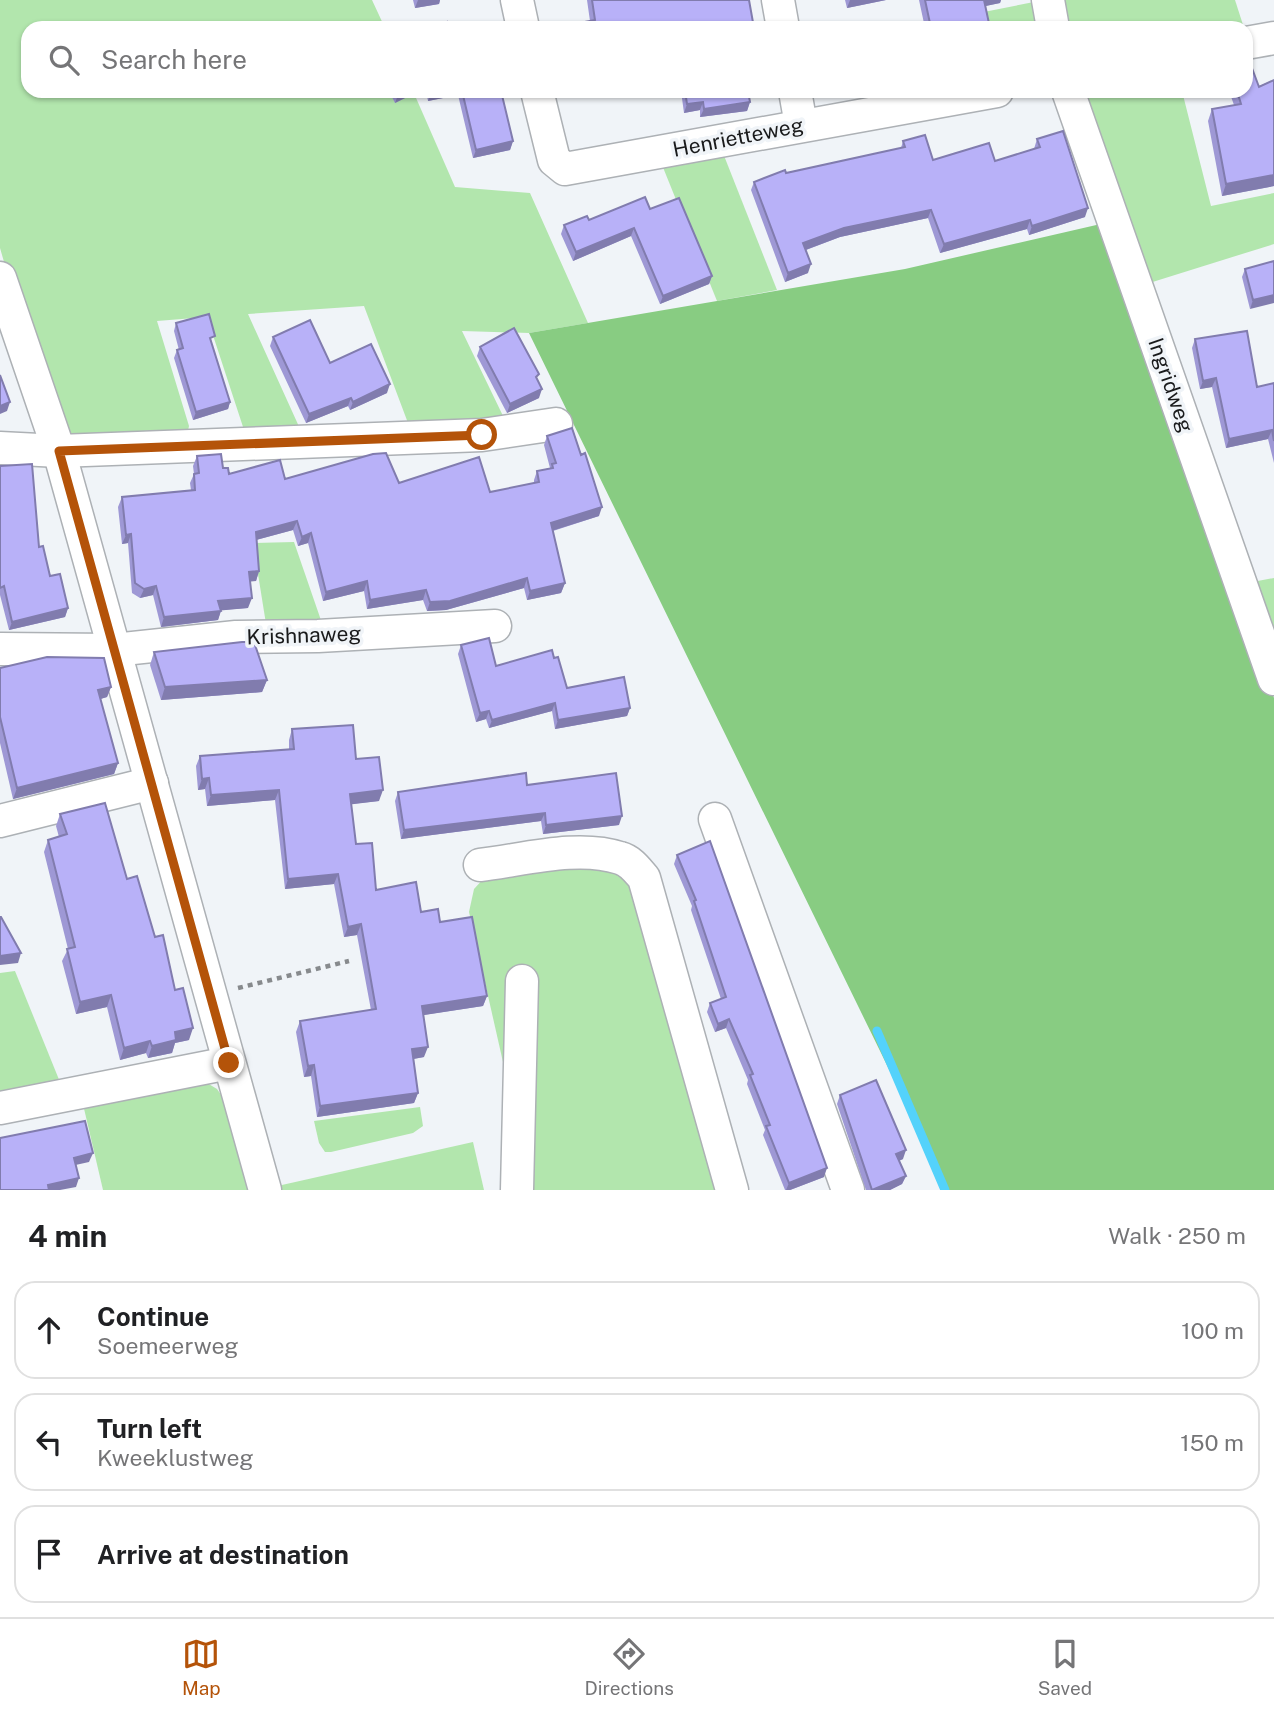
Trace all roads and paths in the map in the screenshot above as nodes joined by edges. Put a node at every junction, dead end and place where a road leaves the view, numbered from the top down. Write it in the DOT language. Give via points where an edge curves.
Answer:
graph roads {
  1 [pos="517,0"];
  2 [pos="778,0"];
  3 [pos="1048,0"];
  4 [pos="522,21"];
  5 [pos="782,21"];
  6 [pos="1052,21"];
  7 [pos="1274,38"];
  8 [pos="1253,42"];
  9 [pos="539,98"];
  10 [pos="796,98"];
  11 [pos="957,98"];
  12 [pos="1070,98"];
  13 [pos="801,125"];
  14 [pos="0,278"];
  15 [pos="556,424"];
  16 [pos="0,448"];
  17 [pos="59,451"];
  18 [pos="495,626"];
  19 [pos="0,649"];
  20 [pos="114,650"];
  21 [pos="1274,679"];
  22 [pos="152,783"];
  23 [pos="715,818"];
  24 [pos="0,821"];
  25 [pos="480,865"];
  26 [pos="349,961"];
  27 [pos="523,981"];
  28 [pos="210,994"];
  29 [pos="229,1063"];
  30 [pos="0,1108"];
  31 [pos="265,1190"];
  32 [pos="517,1190"];
  33 [pos="732,1190"];
  34 [pos="848,1190"];
  1 -- 4 [label="street"];
  2 -- 5 [label="street"];
  3 -- 6 [label="street"];
  7 -- 8 [label="street"];
  9 -- 13 [label="street, Henrietteweg" via="554,160 565,169"];
  10 -- 13 [label="street"];
  11 -- 13 [label="street, Henrietteweg"];
  12 -- 21 [label="street, Ingridweg"];
  14 -- 17 [label="street"];
  15 -- 17 [label="street" via="482,435"];
  16 -- 17 [label="street"];
  17 -- 20 [label="street"];
  18 -- 20 [label="street, Krishnaweg" via="236,638"];
  19 -- 20 [label="street, Krishnaweg"];
  20 -- 22 [label="street"];
  22 -- 24 [label="street"];
  22 -- 28 [label="street"];
  23 -- 34 [label="street"];
  25 -- 33 [label="street" via="600,854 632,864 644,878"];
  26 -- 28 [label="path"];
  27 -- 32 [label="street"];
  28 -- 29 [label="street"];
  29 -- 30 [label="street"];
  29 -- 31 [label="street"];
}
